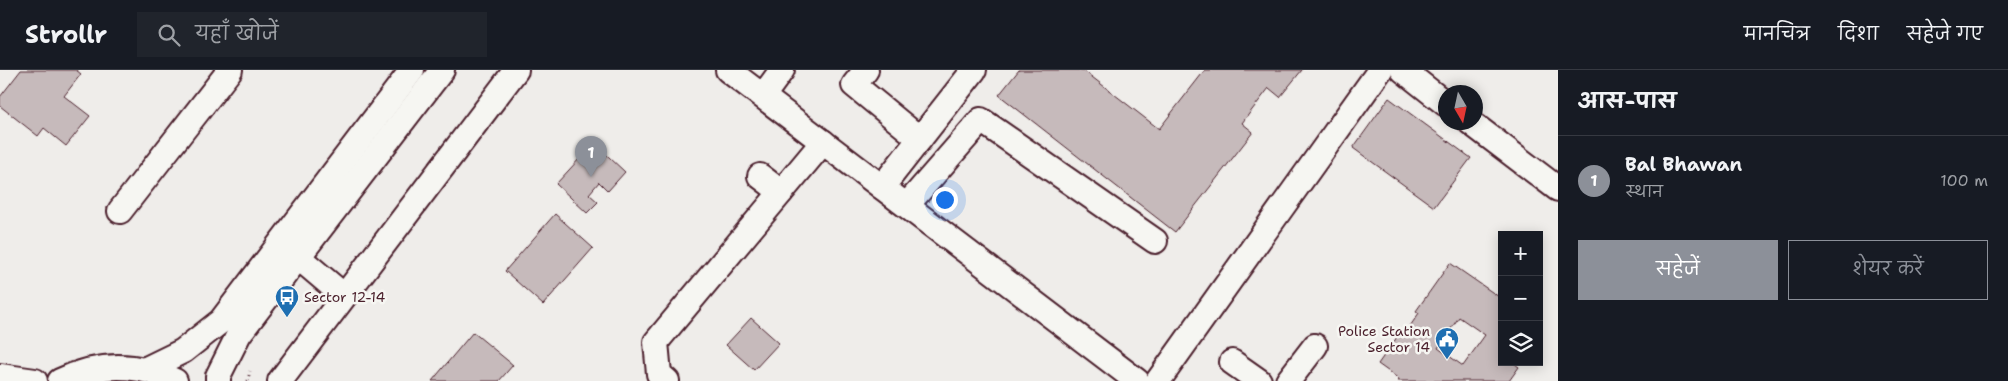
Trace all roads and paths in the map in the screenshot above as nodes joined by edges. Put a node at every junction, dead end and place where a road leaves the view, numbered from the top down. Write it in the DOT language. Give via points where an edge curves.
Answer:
graph roads {
  1 [pos="230,70"];
  2 [pos="412,70"];
  3 [pos="442,70"];
  4 [pos="516,70"];
  5 [pos="728,70"];
  6 [pos="782,70"];
  7 [pos="866,70"];
  8 [pos="974,70"];
  9 [pos="1380,70"];
  10 [pos="1404,70"];
  11 [pos="763,96"];
  12 [pos="1438,98"];
  13 [pos="1481,130"];
  14 [pos="920,139"];
  15 [pos="823,142"];
  16 [pos="760,176"];
  17 [pos="1556,184"];
  18 [pos="882,187"];
  19 [pos="781,192"];
  20 [pos="906,205"];
  21 [pos="120,211"];
  22 [pos="1155,241"];
  23 [pos="298,257"];
  24 [pos="344,296"];
  25 [pos="1314,346"];
  26 [pos="1232,362"];
  27 [pos="146,370"];
  28 [pos="0,376"];
  29 [pos="35,381"];
  30 [pos="60,381"];
  31 [pos="175,381"];
  32 [pos="218,381"];
  33 [pos="280,381"];
  34 [pos="667,381"];
  35 [pos="1137,381"];
  36 [pos="1158,381"];
  37 [pos="1260,381"];
  38 [pos="1288,381"];
  1 -- 21 [label="street"];
  2 -- 27 [label="street" via="220,321 183,351"];
  3 -- 23 [label="street"];
  4 -- 24 [label="street"];
  5 -- 11 [label="street"];
  6 -- 11 [label="street"];
  7 -- 14 [label="street" via="854,85"];
  8 -- 14 [label="street"];
  9 -- 36 [label="street"];
  10 -- 12 [label="street"];
  11 -- 15 [label="street"];
  13 -- 17 [label="street"];
  14 -- 18 [label="street"];
  15 -- 18 [label="street"];
  15 -- 19 [label="street"];
  16 -- 19 [label="street"];
  18 -- 20 [label="street"];
  19 -- 34 [label="street" via="656,342 659,374"];
  20 -- 22 [label="street" via="981,120"];
  20 -- 35 [label="street"];
  23 -- 24 [label="street"];
  23 -- 32 [label="street" via="239,334"];
  24 -- 33 [label="street"];
  25 -- 38 [label="street"];
  26 -- 37 [label="street"];
  27 -- 30 [label="street" via="127,367 91,369"];
  27 -- 31 [label="street"];
  28 -- 29 [label="street"];
}
